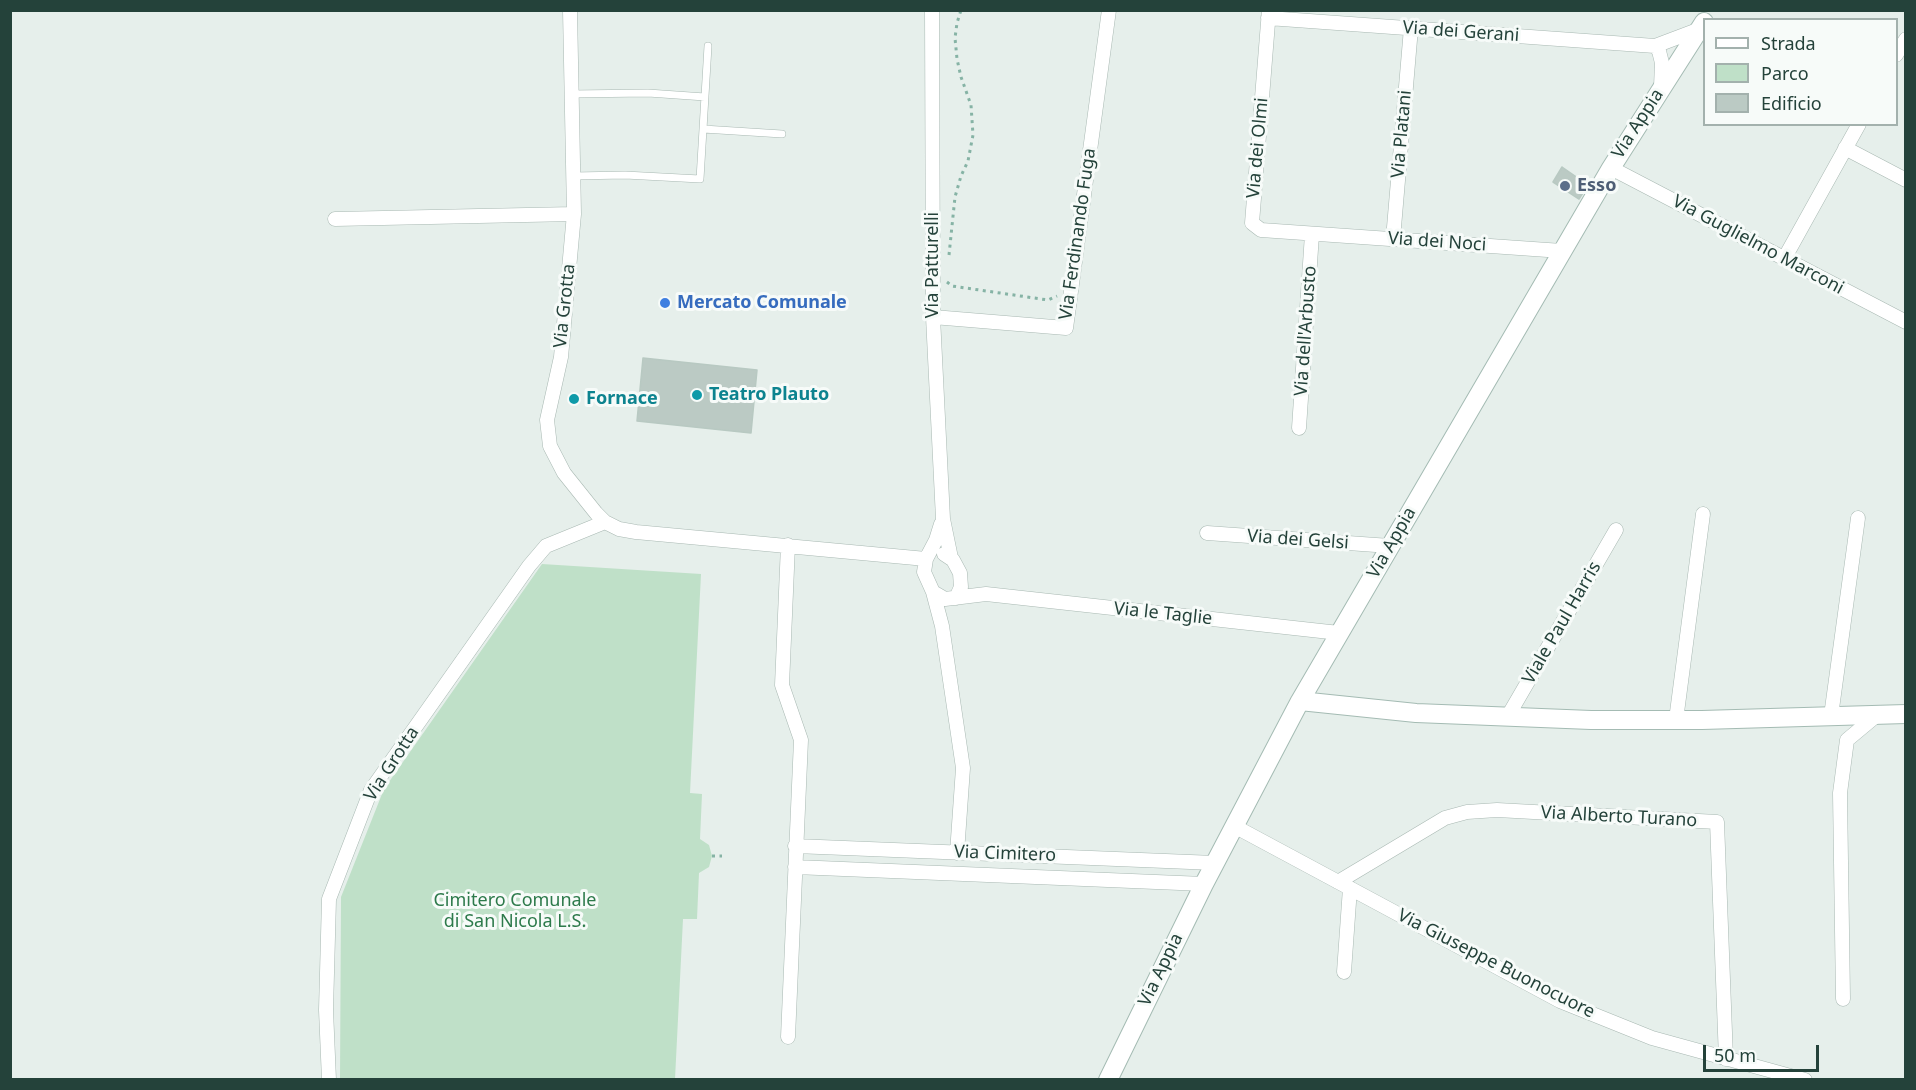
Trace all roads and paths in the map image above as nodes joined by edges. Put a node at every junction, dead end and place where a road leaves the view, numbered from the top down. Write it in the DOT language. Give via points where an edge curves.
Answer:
graph roads {
  1 [pos="570,10"];
  2 [pos="932,10"];
  3 [pos="961,10"];
  4 [pos="1109,10"];
  5 [pos="1269,14"];
  6 [pos="1703,23"];
  7 [pos="1703,25"];
  8 [pos="1411,28"];
  9 [pos="708,46"];
  10 [pos="1655,46"];
  11 [pos="1660,90"];
  12 [pos="572,94"];
  13 [pos="705,97"];
  14 [pos="1857,126"];
  15 [pos="703,129"];
  16 [pos="782,134"];
  17 [pos="1845,148"];
  18 [pos="1611,168"];
  19 [pos="574,176"];
  20 [pos="1905,180"];
  21 [pos="574,214"];
  22 [pos="335,219"];
  23 [pos="1312,234"];
  24 [pos="1393,239"];
  25 [pos="1562,251"];
  26 [pos="1784,259"];
  27 [pos="948,261"];
  28 [pos="946,274"];
  29 [pos="1061,292"];
  30 [pos="933,317"];
  31 [pos="1905,322"];
  32 [pos="1299,429"];
  33 [pos="1703,514"];
  34 [pos="1858,518"];
  35 [pos="943,519"];
  36 [pos="605,522"];
  37 [pos="1616,530"];
  38 [pos="1207,533"];
  39 [pos="788,545"];
  40 [pos="1390,546"];
  41 [pos="951,558"];
  42 [pos="927,561"];
  43 [pos="961,580"];
  44 [pos="933,592"];
  45 [pos="986,594"];
  46 [pos="953,598"];
  47 [pos="942,626"];
  48 [pos="1339,633"];
  49 [pos="1300,701"];
  50 [pos="1905,714"];
  51 [pos="1877,715"];
  52 [pos="1508,716"];
  53 [pos="1831,716"];
  54 [pos="1676,720"];
  55 [pos="1234,826"];
  56 [pos="795,846"];
  57 [pos="957,853"];
  58 [pos="712,856"];
  59 [pos="722,856"];
  60 [pos="1215,862"];
  61 [pos="795,867"];
  62 [pos="1204,884"];
  63 [pos="1344,885"];
  64 [pos="1344,972"];
  65 [pos="1843,999"];
  66 [pos="788,1037"];
  67 [pos="1726,1059"];
  68 [pos="1110,1079"];
  69 [pos="328,1080"];
  70 [pos="1805,1080"];
  1 -- 12 [label="street, Via Grotta"];
  2 -- 30 [label="street, Via Patturelli"];
  3 -- 27 [label="path" via="955,38 961,77 971,105 973,135 955,197"];
  4 -- 30 [label="street, Via Ferdinando Fuga" via="1066,328"];
  5 -- 8 [label="street, Via dei Gerani"];
  5 -- 23 [label="street, Via dei Olmi" via="1252,223 1261,230"];
  6 -- 10 [label="street, Via dei Gerani"];
  7 -- 11 [label="street, Via Appia"];
  8 -- 10 [label="street, Via dei Gerani"];
  8 -- 24 [label="street, Via Platani"];
  9 -- 13 [label="lane"];
  10 -- 11 [label="street" via="1662,63"];
  11 -- 18 [label="street, Via Appia"];
  12 -- 13 [label="lane"];
  12 -- 19 [label="street, Via Grotta"];
  13 -- 15 [label="lane"];
  14 -- 17 [label="street"];
  15 -- 16 [label="lane"];
  15 -- 19 [label="lane" via="700,179"];
  17 -- 20 [label="street"];
  17 -- 26 [label="street"];
  18 -- 25 [label="street, Via Appia"];
  18 -- 26 [label="street, Via Guglielmo Marconi"];
  19 -- 21 [label="street, Via Grotta"];
  21 -- 22 [label="street"];
  21 -- 36 [label="street, Via Grotta" via="561,357 547,432 564,473"];
  23 -- 24 [label="street, Via dei Noci"];
  23 -- 32 [label="street, Via dell'Arbusto"];
  24 -- 25 [label="street, Via dei Noci"];
  25 -- 40 [label="street, Via Appia"];
  26 -- 31 [label="street, Via Guglielmo Marconi"];
  28 -- 29 [label="path" via="946,282 952,286 1048,300"];
  30 -- 35 [label="street, Via Patturelli"];
  33 -- 54 [label="street"];
  34 -- 53 [label="street"];
  35 -- 41 [label="street, Via Patturelli"];
  35 -- 42 [label="street, Via Patturelli"];
  36 -- 39 [label="street" via="636,532"];
  36 -- 69 [label="street, Via Grotta" via="546,546 372,790 329,899"];
  37 -- 52 [label="street, Viale Paul Harris"];
  38 -- 40 [label="street, Via dei Gelsi"];
  39 -- 42 [label="street"];
  39 -- 56 [label="street" via="782,685 801,740"];
  40 -- 48 [label="street, Via Appia"];
  41 -- 42 [label="street" via="941,553"];
  41 -- 43 [label="street, Via Patturelli" via="958,566"];
  42 -- 44 [label="street"];
  43 -- 45 [label="street, Via le Taglie"];
  43 -- 46 [label="street" via="960,592"];
  44 -- 46 [label="street"];
  44 -- 47 [label="street"];
  45 -- 46 [label="street, Via le Taglie"];
  45 -- 48 [label="street, Via le Taglie"];
  46 -- 47 [label="street"];
  47 -- 57 [label="street" via="963,768"];
  48 -- 49 [label="street, Via Appia"];
  49 -- 52 [label="street" via="1416,713"];
  49 -- 55 [label="street, Via Appia"];
  50 -- 51 [label="street"];
  51 -- 53 [label="street"];
  51 -- 65 [label="street" via="1847,740 1840,793"];
  52 -- 54 [label="street"];
  53 -- 54 [label="street"];
  55 -- 60 [label="street, Via Appia"];
  55 -- 63 [label="street, Via Giuseppe Buonocuore"];
  56 -- 57 [label="street, Via Cimitero"];
  56 -- 61 [label="street"];
  57 -- 60 [label="street, Via Cimitero"];
  58 -- 59 [label="path"];
  60 -- 62 [label="street, Via Appia"];
  61 -- 62 [label="street, Via Cimitero"];
  61 -- 66 [label="street"];
  62 -- 68 [label="street, Via Appia"];
  63 -- 64 [label="street"];
  63 -- 67 [label="street, Via Giuseppe Buonocuore" via="1560,1001 1652,1038"];
  63 -- 67 [label="street, Via Alberto Turano" via="1445,818 1467,812 1497,810 1717,822"];
  67 -- 70 [label="street, Via Giuseppe Buonocuore"];
}
